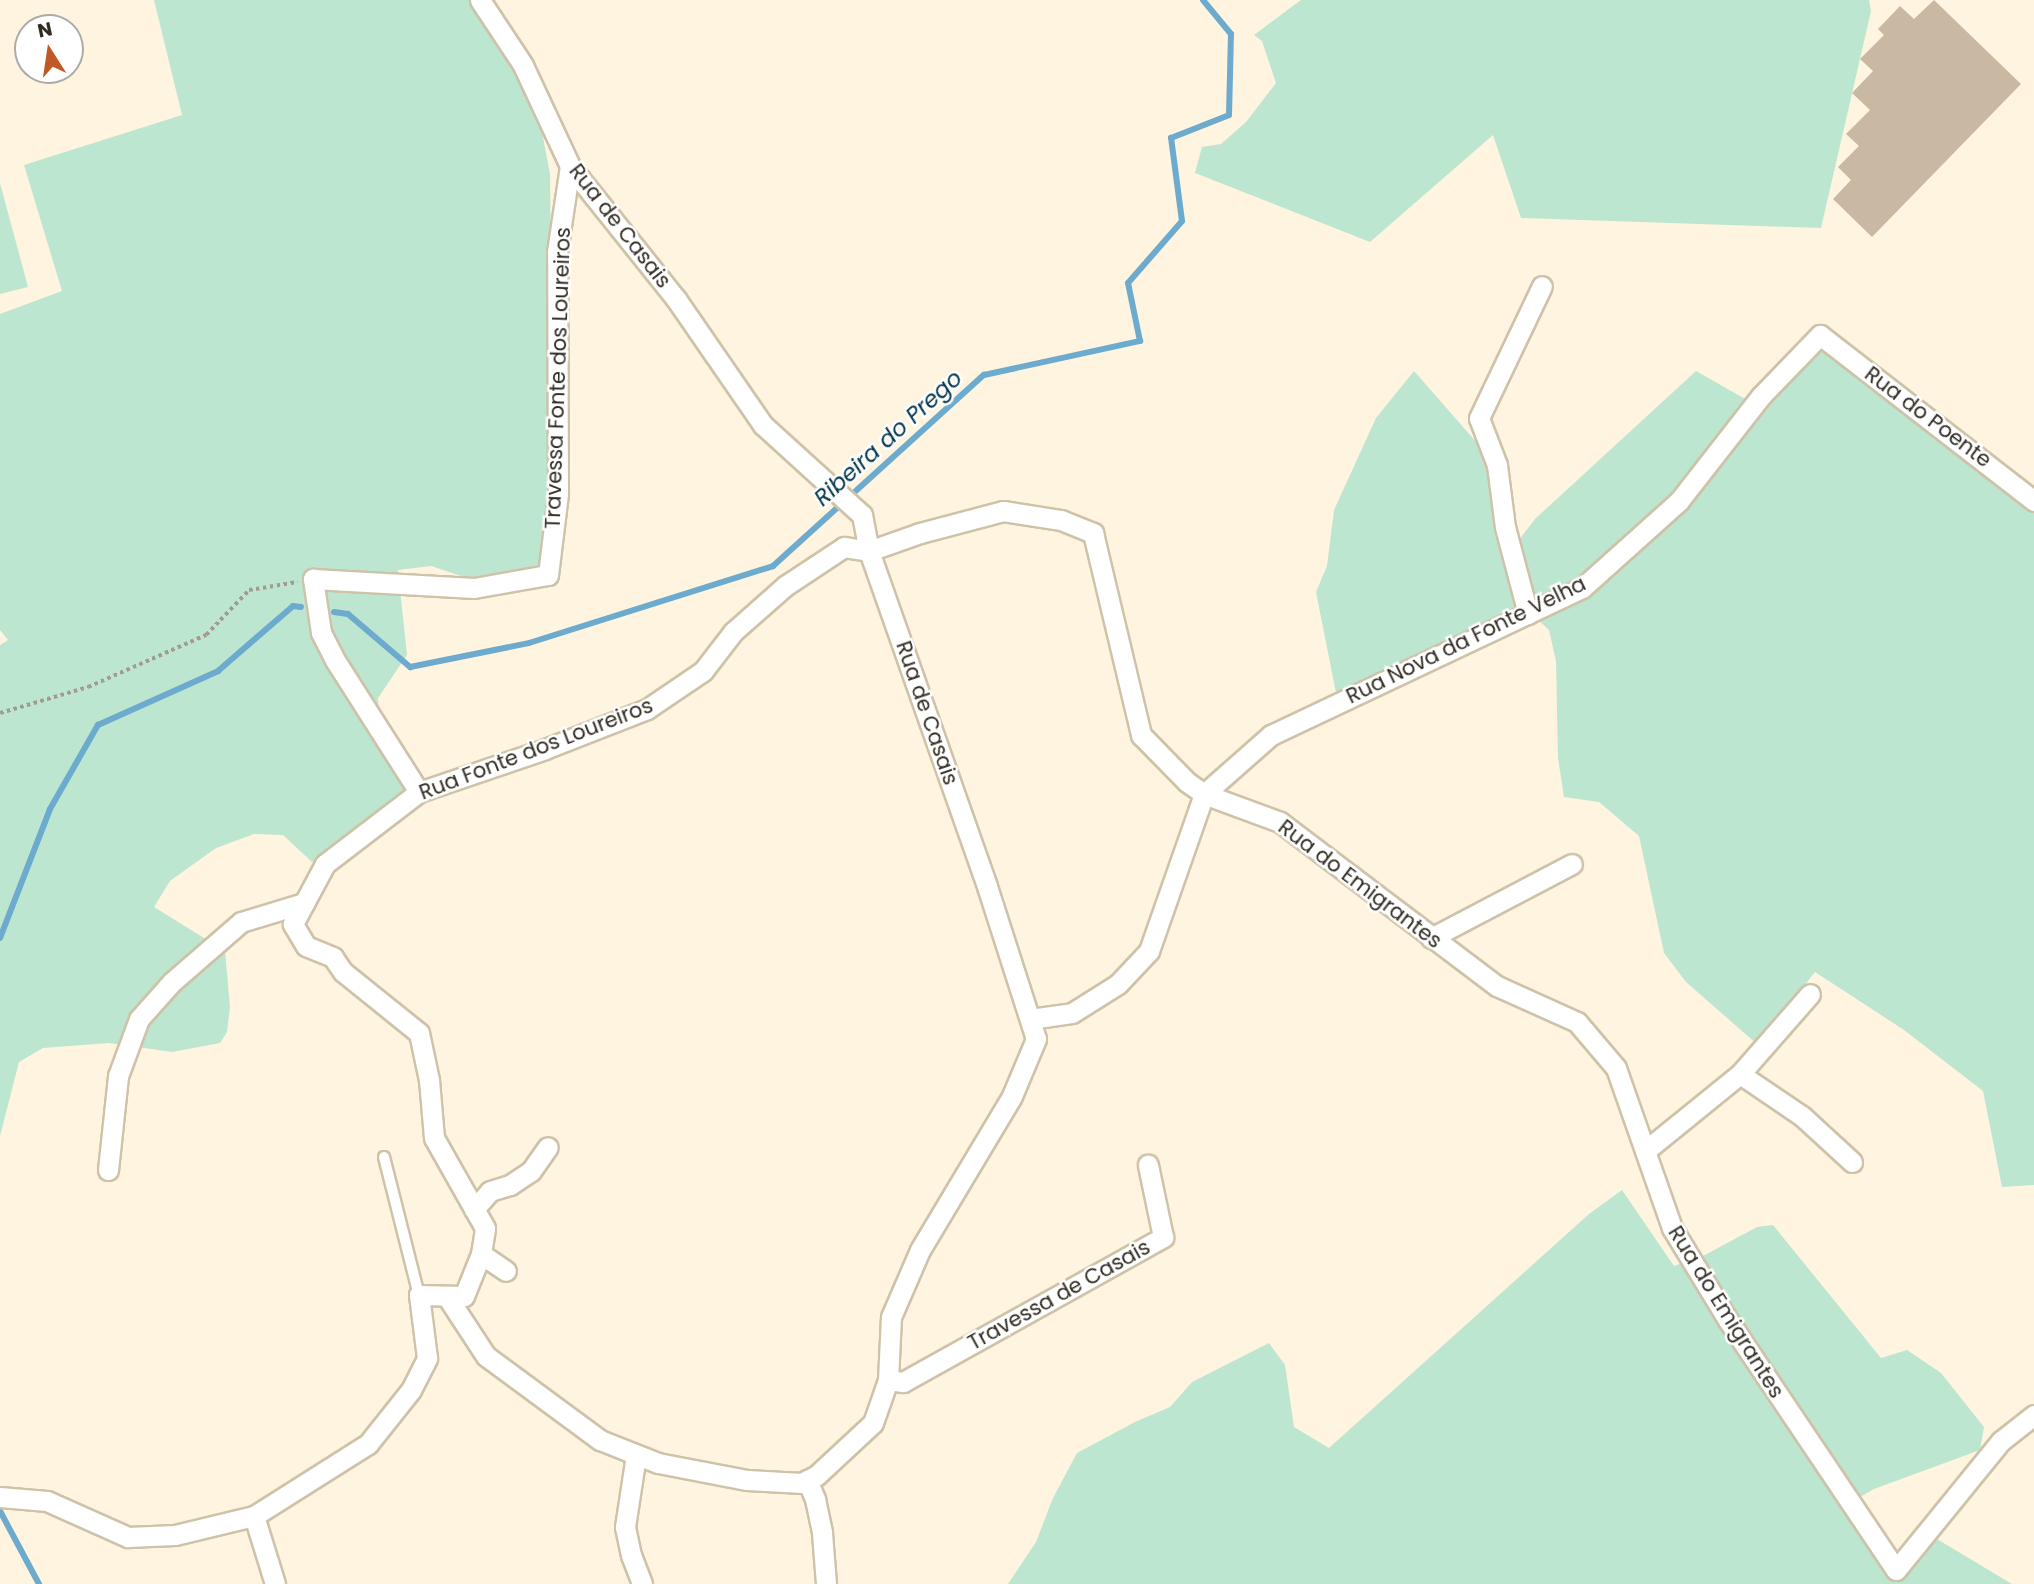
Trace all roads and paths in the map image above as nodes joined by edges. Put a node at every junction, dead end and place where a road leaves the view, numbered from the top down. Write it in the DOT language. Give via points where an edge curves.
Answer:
graph roads {
  1 [pos="480,0"];
  2 [pos="570,166"];
  3 [pos="1542,286"];
  4 [pos="1819,335"];
  5 [pos="2034,501"];
  6 [pos="869,551"];
  7 [pos="313,579"];
  8 [pos="1528,614"];
  9 [pos="0,713"];
  10 [pos="419,792"];
  11 [pos="1204,794"];
  12 [pos="1572,864"];
  13 [pos="304,903"];
  14 [pos="1431,938"];
  15 [pos="1810,994"];
  16 [pos="1030,1019"];
  17 [pos="1740,1074"];
  18 [pos="548,1147"];
  19 [pos="1645,1151"];
  20 [pos="384,1157"];
  21 [pos="1852,1163"];
  22 [pos="1148,1165"];
  23 [pos="108,1170"];
  24 [pos="474,1209"];
  25 [pos="481,1254"];
  26 [pos="506,1271"];
  27 [pos="419,1295"];
  28 [pos="448,1298"];
  29 [pos="888,1380"];
  30 [pos="2034,1415"];
  31 [pos="636,1455"];
  32 [pos="807,1480"];
  33 [pos="6,1497"];
  34 [pos="254,1516"];
  35 [pos="275,1584"];
  36 [pos="642,1584"];
  37 [pos="826,1584"];
  1 -- 2 [label="street, Rua de Casais" via="523,65"];
  2 -- 6 [label="street, Rua de Casais" via="676,299 763,425 858,509"];
  2 -- 7 [label="street, Travessa Fonte dos Loureiros" via="557,252 558,493 548,575 474,588"];
  3 -- 8 [label="street" via="1479,418 1497,465 1505,527"];
  4 -- 5 [label="street, Rua do Poente"];
  4 -- 8 [label="street, Rua Nova da Fonte Velha" via="1761,396 1679,501 1582,588"];
  6 -- 10 [label="street, Rua Fonte dos Loureiros" via="844,547 785,586 733,632 703,671 647,709"];
  6 -- 11 [label="street, Rua Fonte dos Loureiros" via="1003,511 1061,520 1093,533 1141,735 1186,782"];
  6 -- 16 [label="street, Rua de Casais"];
  7 -- 9 [label="path" via="249,590 206,635 88,687"];
  7 -- 10 [label="street" via="321,632"];
  8 -- 11 [label="street, Rua Nova da Fonte Velha" via="1271,736"];
  10 -- 13 [label="street, Rua Fonte dos Loureiros" via="325,864"];
  11 -- 14 [label="street, Rua do Emigrantes" via="1280,822"];
  11 -- 16 [label="street" via="1149,951 1118,984 1072,1013"];
  12 -- 14 [label="street"];
  13 -- 23 [label="street" via="240,922 172,982 139,1019 118,1076"];
  13 -- 24 [label="street, Rua Fonte dos Loureiros" via="293,923 306,946 332,957 343,972 419,1033 434,1138"];
  14 -- 19 [label="street, Rua do Emigrantes" via="1497,986 1577,1022 1616,1068"];
  15 -- 17 [label="street"];
  16 -- 29 [label="street, Rua de Casais" via="1037,1039 1012,1096 920,1250 891,1317"];
  17 -- 19 [label="street"];
  17 -- 21 [label="street" via="1802,1116"];
  18 -- 24 [label="street" via="531,1171 490,1191"];
  19 -- 30 [label="street, Rua do Emigrantes" via="1672,1228 1728,1320 1896,1570 2001,1441"];
  20 -- 27 [label="lane"];
  22 -- 29 [label="street, Travessa de Casais" via="1163,1237 903,1382"];
  24 -- 25 [label="street, Rua Fonte dos Loureiros" via="485,1228"];
  25 -- 26 [label="street"];
  25 -- 28 [label="street, Rua Fonte dos Loureiros" via="464,1296"];
  27 -- 28 [label="street"];
  27 -- 34 [label="street" via="427,1358 411,1390 368,1444"];
  28 -- 31 [label="street" via="486,1356 600,1440"];
  29 -- 32 [label="street, Rua de Casais" via="873,1423"];
  31 -- 32 [label="street" via="747,1480"];
  31 -- 36 [label="street" via="625,1527"];
  32 -- 37 [label="street" via="822,1533"];
  33 -- 34 [label="street" via="47,1501 128,1536 175,1535"];
  34 -- 35 [label="street"];
}
